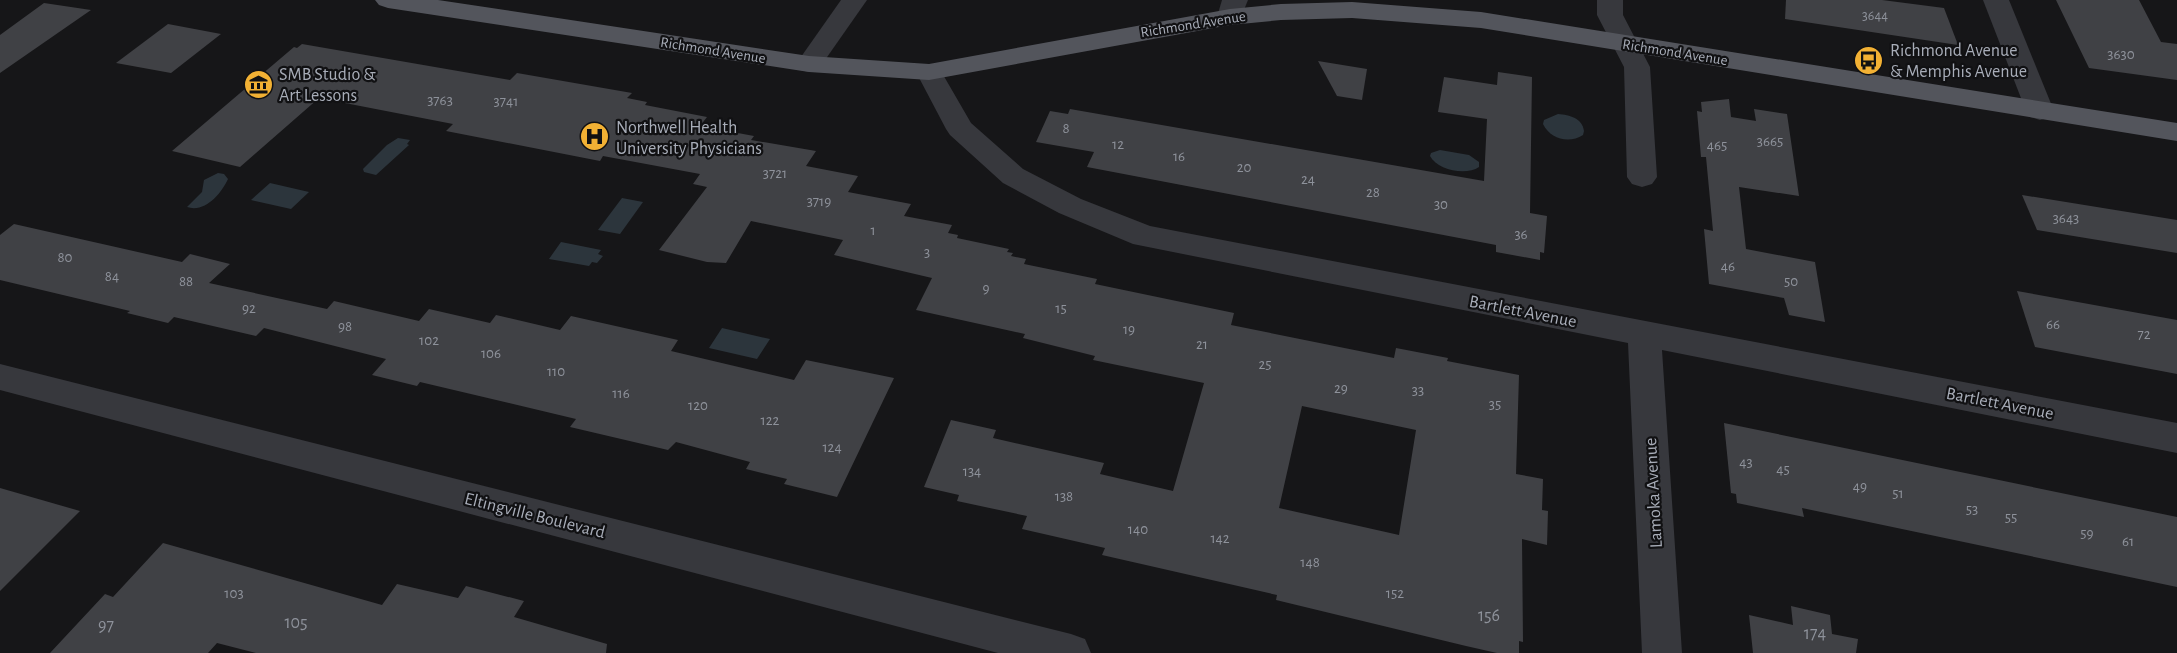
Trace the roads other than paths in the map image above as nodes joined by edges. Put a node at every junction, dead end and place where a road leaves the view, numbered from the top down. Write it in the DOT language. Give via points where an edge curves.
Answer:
graph roads {
  1 [pos="388,0"];
  2 [pos="854,0"];
  3 [pos="1610,0"];
  4 [pos="1996,0"];
  5 [pos="1232,8"];
  6 [pos="1625,45"];
  7 [pos="809,64"];
  8 [pos="929,72"];
  9 [pos="2040,111"];
  10 [pos="2177,132"];
  11 [pos="1642,177"];
  12 [pos="1644,334"];
  13 [pos="0,377"];
  14 [pos="2177,438"];
  15 [pos="1071,653"];
  16 [pos="1662,653"];
  1 -- 7 [label="main road, Richmond Avenue"];
  2 -- 7 [label="street"];
  3 -- 6 [label="street" via="1610,15"];
  4 -- 9 [label="street"];
  5 -- 6 [label="main road, Richmond Avenue" via="1416,13"];
  5 -- 8 [label="main road, Richmond Avenue"];
  6 -- 9 [label="main road, Richmond Avenue"];
  6 -- 11 [label="street" via="1637,67"];
  7 -- 8 [label="main road, Richmond Avenue"];
  8 -- 12 [label="street, Bartlett Avenue" via="960,129 1013,176 1070,206 1144,236"];
  9 -- 10 [label="main road, Richmond Avenue"];
  12 -- 14 [label="street, Bartlett Avenue"];
  12 -- 16 [label="street, Lamoka Avenue"];
  13 -- 15 [label="street, Eltingville Boulevard"];
}
